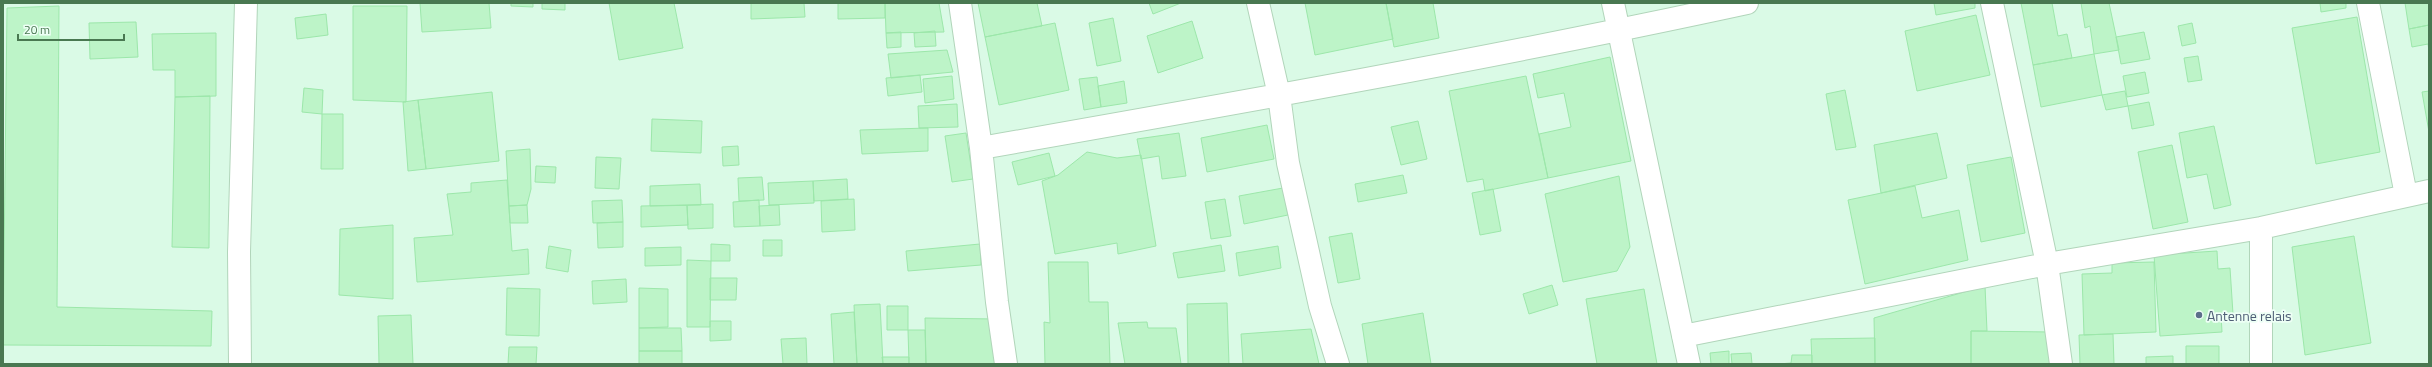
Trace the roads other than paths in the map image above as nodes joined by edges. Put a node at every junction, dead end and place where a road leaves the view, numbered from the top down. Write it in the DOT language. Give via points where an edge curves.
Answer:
graph roads {
  1 [pos="246,3"];
  2 [pos="960,3"];
  3 [pos="1258,3"];
  4 [pos="1613,3"];
  5 [pos="1747,3"];
  6 [pos="1992,3"];
  7 [pos="2368,3"];
  8 [pos="1619,31"];
  9 [pos="1279,96"];
  10 [pos="981,148"];
  11 [pos="2429,191"];
  12 [pos="2406,195"];
  13 [pos="2261,228"];
  14 [pos="2046,264"];
  15 [pos="1683,336"];
  16 [pos="240,364"];
  17 [pos="1006,364"];
  18 [pos="1338,364"];
  19 [pos="1689,364"];
  20 [pos="2061,364"];
  21 [pos="2261,364"];
  1 -- 16 [label="street" via="239,252"];
  2 -- 10 [label="street"];
  3 -- 9 [label="street"];
  4 -- 8 [label="street"];
  5 -- 8 [label="street"];
  6 -- 14 [label="street"];
  7 -- 12 [label="street"];
  8 -- 9 [label="street"];
  8 -- 15 [label="street"];
  9 -- 10 [label="street"];
  9 -- 18 [label="street" via="1288,163 1320,306"];
  10 -- 17 [label="street"];
  11 -- 12 [label="street"];
  12 -- 13 [label="street"];
  13 -- 14 [label="street"];
  13 -- 21 [label="street"];
  14 -- 15 [label="street"];
  14 -- 20 [label="street"];
  15 -- 19 [label="street"];
}
